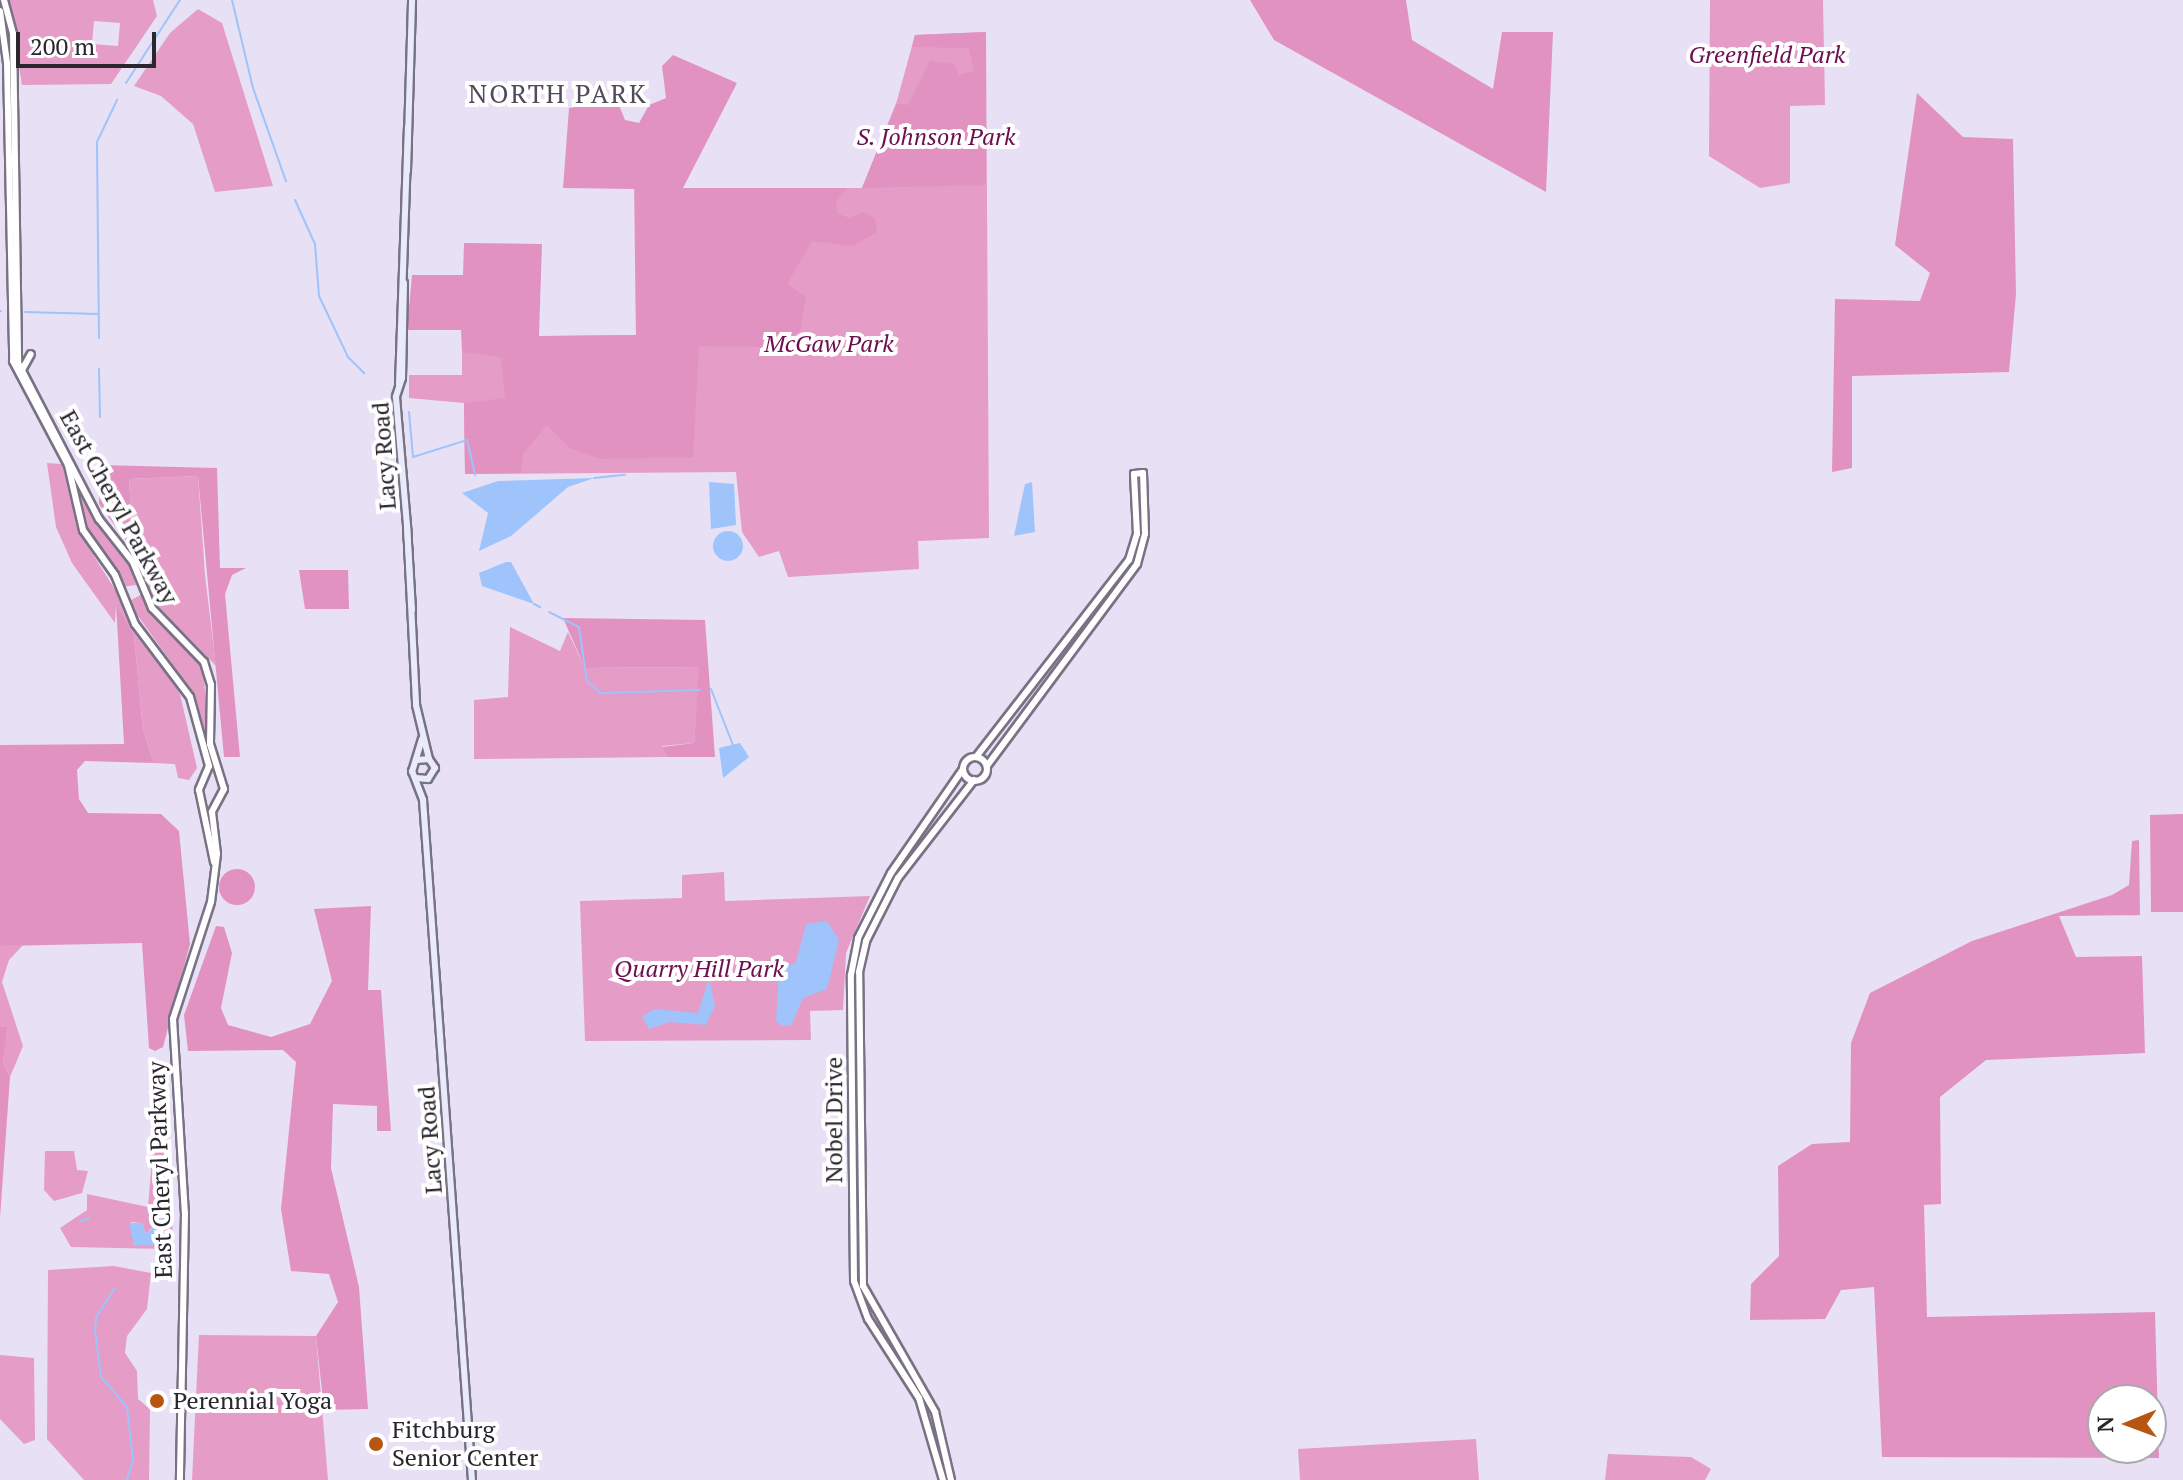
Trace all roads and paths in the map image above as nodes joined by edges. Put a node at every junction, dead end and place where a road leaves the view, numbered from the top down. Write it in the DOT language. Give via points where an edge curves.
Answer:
graph roads {
  1 [pos="4,0"];
  2 [pos="412,0"];
  3 [pos="0,11"];
  4 [pos="31,354"];
  5 [pos="22,374"];
  6 [pos="422,739"];
  7 [pos="976,757"];
  8 [pos="429,759"];
  9 [pos="417,760"];
  10 [pos="987,768"];
  11 [pos="963,769"];
  12 [pos="416,778"];
  13 [pos="220,779"];
  14 [pos="428,779"];
  15 [pos="975,780"];
  16 [pos="201,782"];
  17 [pos="200,795"];
  18 [pos="422,798"];
  19 [pos="218,800"];
  20 [pos="215,865"];
  21 [pos="180,1480"];
  22 [pos="472,1480"];
  23 [pos="943,1480"];
  24 [pos="951,1480"];
  1 -- 5 [label="street, East Cheryl Parkway" via="13,34"];
  2 -- 6 [label="main road, Lacy Road" via="399,384"];
  3 -- 16 [label="street, East Cheryl Parkway" via="7,63 13,361 68,465 83,530 115,575 135,624 187,689 208,759"];
  4 -- 5 [label="street"];
  5 -- 13 [label="street, East Cheryl Parkway" via="74,460 99,519 133,562 155,614 204,662 211,685 210,744"];
  6 -- 8 [label="main road, Lacy Road"];
  6 -- 9 [label="main road, Lacy Road"];
  7 -- 10 [label="street"];
  7 -- 10 [label="street, Nobel Drive" via="1129,560 1137,534 1134,474 1143,473 1145,534 1137,564"];
  7 -- 11 [label="street, Nobel Drive"];
  8 -- 9 [label="main road"];
  8 -- 14 [label="main road, Lacy Road" via="435,768"];
  9 -- 12 [label="main road, Lacy Road"];
  10 -- 15 [label="street, Nobel Drive"];
  11 -- 15 [label="street"];
  11 -- 23 [label="street, Nobel Drive" via="891,873 858,938 851,975 854,1281 868,1319 919,1398"];
  12 -- 14 [label="main road"];
  12 -- 18 [label="main road, Lacy Road"];
  13 -- 16 [label="street"];
  13 -- 19 [label="street, East Cheryl Parkway" via="224,789"];
  14 -- 18 [label="main road, Lacy Road"];
  15 -- 24 [label="street, Nobel Drive" via="898,878 866,941 859,972 863,1286 935,1412"];
  16 -- 17 [label="street, East Cheryl Parkway"];
  17 -- 19 [label="street"];
  17 -- 20 [label="street, East Cheryl Parkway"];
  18 -- 22 [label="main road, Lacy Road"];
  19 -- 20 [label="street, East Cheryl Parkway" via="212,812"];
  20 -- 21 [label="street, East Cheryl Parkway" via="209,911 173,1019 185,1213"];
}
